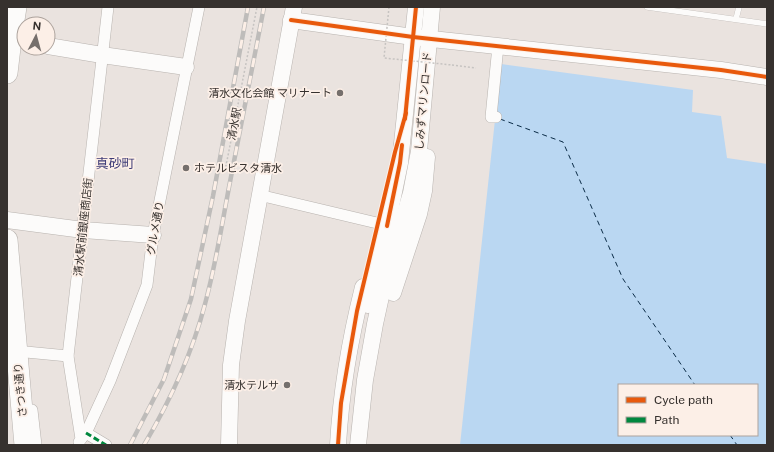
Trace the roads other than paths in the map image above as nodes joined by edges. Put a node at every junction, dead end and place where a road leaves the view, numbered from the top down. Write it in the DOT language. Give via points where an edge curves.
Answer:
graph roads {
  1 [pos="16,7"];
  2 [pos="108,7"];
  3 [pos="199,7"];
  4 [pos="416,7"];
  5 [pos="432,7"];
  6 [pos="647,7"];
  7 [pos="738,7"];
  8 [pos="293,14"];
  9 [pos="736,19"];
  10 [pos="767,24"];
  11 [pos="413,37"];
  12 [pos="429,38"];
  13 [pos="14,40"];
  14 [pos="498,46"];
  15 [pos="56,47"];
  16 [pos="102,55"];
  17 [pos="186,67"];
  18 [pos="7,73"];
  19 [pos="767,77"];
  20 [pos="424,92"];
  21 [pos="496,117"];
  22 [pos="260,195"];
  23 [pos="7,220"];
  24 [pos="382,224"];
  25 [pos="83,230"];
  26 [pos="153,235"];
  27 [pos="7,240"];
  28 [pos="68,356"];
  29 [pos="17,357"];
  30 [pos="81,439"];
  31 [pos="14,445"];
  32 [pos="25,445"];
  33 [pos="36,445"];
  34 [pos="106,445"];
  35 [pos="229,445"];
  36 [pos="338,445"];
  37 [pos="347,445"];
  38 [pos="358,445"];
  39 [pos="367,445"];
  1 -- 13 [label="highway"];
  2 -- 16 [label="street, 清水駅前銀座商店街"];
  3 -- 17 [label="street, グルメ通り"];
  4 -- 11 [label="street, しみずマリンロード"];
  5 -- 12 [label="street, しみずマリンロード"];
  6 -- 9 [label="lane"];
  7 -- 9 [label="lane"];
  8 -- 11 [label="street"];
  8 -- 22 [label="street"];
  9 -- 10 [label="lane"];
  11 -- 12 [label="street"];
  11 -- 24 [label="street, しみずマリンロード" via="400,163"];
  12 -- 14 [label="street"];
  12 -- 20 [label="street, しみずマリンロード"];
  13 -- 18 [label="highway"];
  14 -- 19 [label="street"];
  14 -- 21 [label="street" via="491,117"];
  15 -- 16 [label="street"];
  16 -- 17 [label="street"];
  16 -- 25 [label="street, 清水駅前銀座商店街"];
  17 -- 26 [label="street, グルメ通り"];
  20 -- 38 [label="street, しみずマリンロード" via="419,151 411,194 375,324 365,380"];
  20 -- 39 [label="street" via="428,134 424,191 419,214 395,285 383,337"];
  22 -- 24 [label="street"];
  22 -- 35 [label="street" via="231,365"];
  23 -- 25 [label="street"];
  24 -- 36 [label="street" via="357,311 347,359 340,404"];
  24 -- 37 [label="street" via="355,377"];
  25 -- 26 [label="street"];
  25 -- 28 [label="street, 清水駅前銀座商店街"];
  26 -- 30 [label="street, グルメ通り" via="147,285 110,381"];
  27 -- 29 [label="highway, さつき通り"];
  28 -- 29 [label="street"];
  28 -- 30 [label="street, 清水駅前銀座商店街"];
  29 -- 31 [label="highway, さつき通り"];
  29 -- 32 [label="highway, さつき通り"];
  29 -- 33 [label="street"];
  30 -- 34 [label="street"];
}
